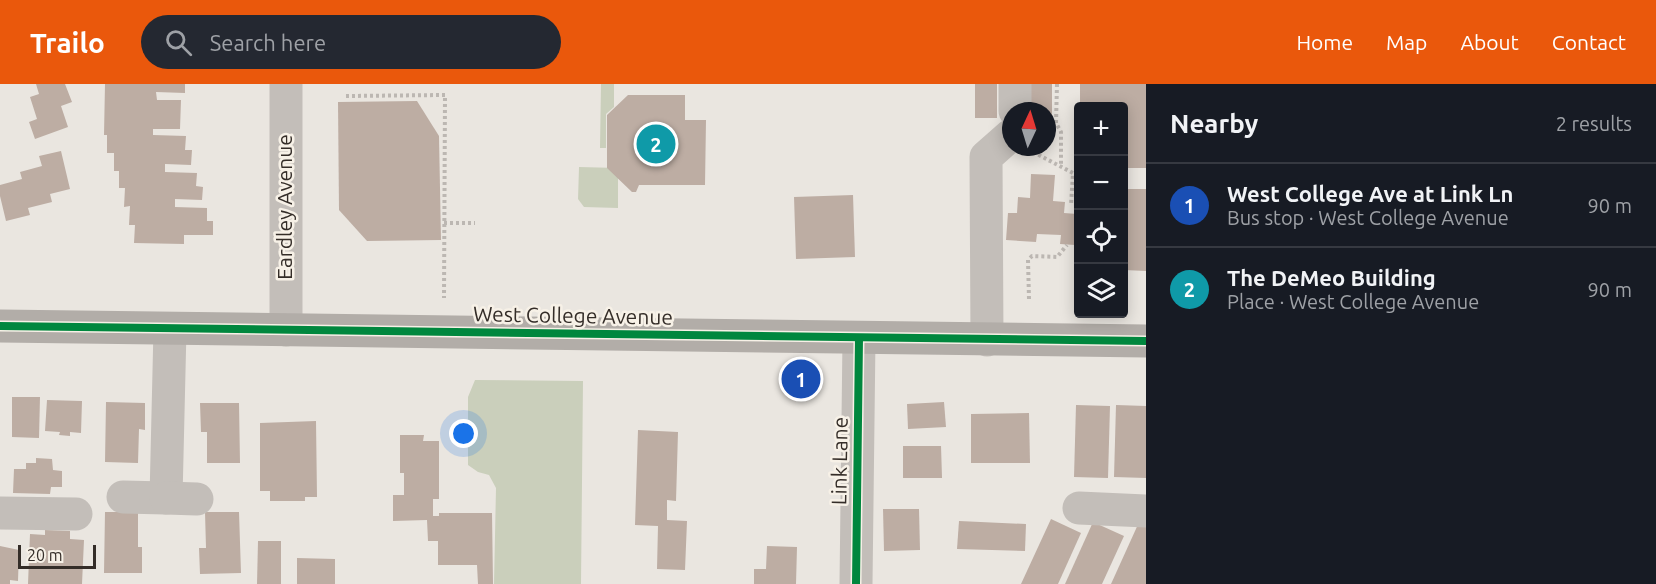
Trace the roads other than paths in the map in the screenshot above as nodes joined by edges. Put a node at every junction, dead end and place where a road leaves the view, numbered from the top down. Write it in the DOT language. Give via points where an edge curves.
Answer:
graph roads {
  1 [pos="286,84"];
  2 [pos="1015,84"];
  3 [pos="1015,102"];
  4 [pos="1002,143"];
  5 [pos="0,326"];
  6 [pos="170,329"];
  7 [pos="286,330"];
  8 [pos="859,338"];
  9 [pos="987,339"];
  10 [pos="1146,342"];
  11 [pos="123,496"];
  12 [pos="1079,508"];
  13 [pos="1146,511"];
  14 [pos="0,513"];
  15 [pos="76,514"];
  16 [pos="856,584"];
  1 -- 7 [label="street, Eardley Avenue"];
  2 -- 3 [label="street"];
  4 -- 9 [label="street" via="986,157"];
  5 -- 6 [label="main road, West College Avenue"];
  6 -- 7 [label="main road, West College Avenue"];
  6 -- 11 [label="street" via="181,498"];
  7 -- 8 [label="main road, West College Avenue"];
  8 -- 9 [label="main road, West College Avenue"];
  8 -- 16 [label="street, Link Lane"];
  9 -- 10 [label="main road, West College Avenue"];
  12 -- 13 [label="street"];
  14 -- 15 [label="street"];
}
